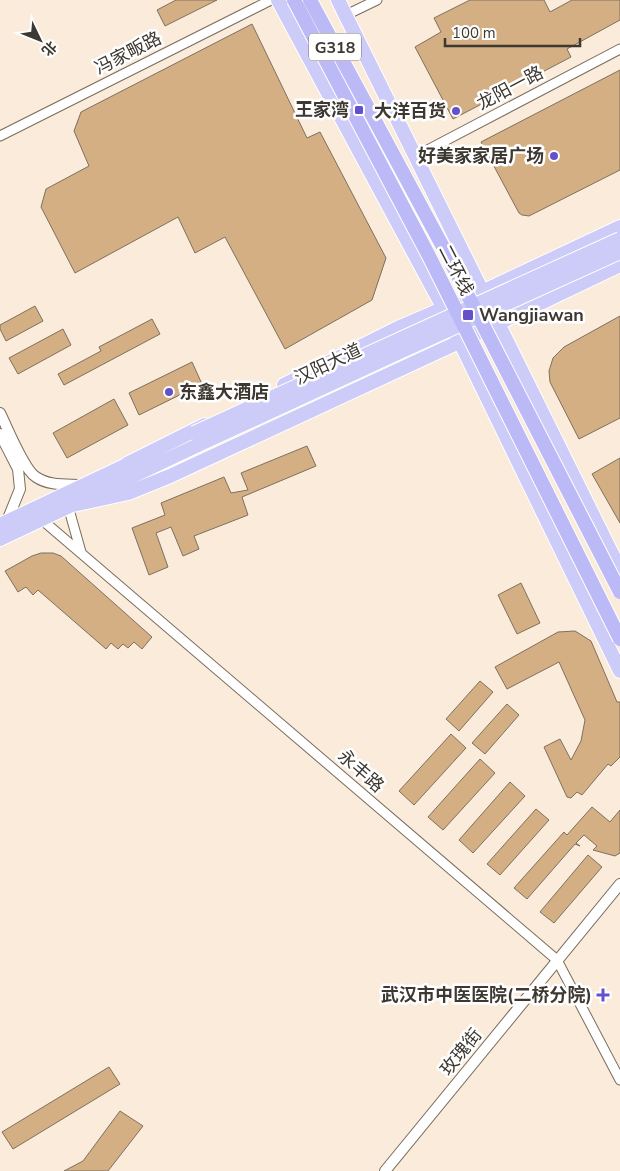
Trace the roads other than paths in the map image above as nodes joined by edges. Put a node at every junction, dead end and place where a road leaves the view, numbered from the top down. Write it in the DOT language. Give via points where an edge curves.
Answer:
graph roads {
  1 [pos="271,0"];
  2 [pos="278,0"];
  3 [pos="294,0"];
  4 [pos="310,0"];
  5 [pos="338,0"];
  6 [pos="377,0"];
  7 [pos="346,15"];
  8 [pos="620,49"];
  9 [pos="0,136"];
  10 [pos="416,156"];
  11 [pos="620,227"];
  12 [pos="620,239"];
  13 [pos="620,252"];
  14 [pos="620,265"];
  15 [pos="482,292"];
  16 [pos="444,309"];
  17 [pos="498,323"];
  18 [pos="459,342"];
  19 [pos="0,413"];
  20 [pos="0,434"];
  21 [pos="196,439"];
  22 [pos="127,464"];
  23 [pos="82,485"];
  24 [pos="68,506"];
  25 [pos="41,519"];
  26 [pos="4,523"];
  27 [pos="0,539"];
  28 [pos="81,552"];
  29 [pos="620,570"];
  30 [pos="620,592"];
  31 [pos="620,639"];
  32 [pos="620,671"];
  33 [pos="620,884"];
  34 [pos="557,960"];
  35 [pos="620,1080"];
  36 [pos="385,1171"];
  1 -- 9 [label="street, 冯家畈路"];
  2 -- 16 [label="main road"];
  3 -- 31 [label="highway, 二环线 / G318, bridge" via="429,256"];
  4 -- 30 [label="highway, 二环线 / G318, bridge" via="443,247"];
  5 -- 7 [label="main road"];
  6 -- 7 [label="street"];
  7 -- 10 [label="main road"];
  8 -- 10 [label="street, 龙阳一路"];
  10 -- 15 [label="main road"];
  11 -- 15 [label="main road, 汉阳大道"];
  12 -- 21 [label="main road, 汉阳大道, bridge"];
  13 -- 21 [label="main road, 汉阳大道, bridge" via="402,351"];
  14 -- 17 [label="main road"];
  15 -- 16 [label="main road, 汉阳大道"];
  15 -- 17 [label="main road"];
  16 -- 18 [label="main road"];
  16 -- 22 [label="main road, 汉阳大道" via="398,328"];
  17 -- 18 [label="main road"];
  17 -- 29 [label="main road"];
  18 -- 24 [label="main road" via="170,476 128,493"];
  18 -- 32 [label="main road"];
  19 -- 23 [label="street" via="28,469 36,477 52,483"];
  20 -- 26 [label="street" via="18,469 20,489"];
  21 -- 22 [label="main road, 汉阳大道"];
  21 -- 24 [label="main road, 汉阳大道"];
  22 -- 23 [label="main road, 汉阳大道"];
  23 -- 26 [label="main road, 汉阳大道"];
  24 -- 25 [label="main road, 汉阳大道"];
  24 -- 28 [label="street"];
  25 -- 27 [label="main road, 汉阳大道"];
  25 -- 28 [label="street, 永丰路"];
  28 -- 34 [label="street, 永丰路"];
  33 -- 34 [label="street, 玫瑰街"];
  34 -- 35 [label="street, 永丰路"];
  34 -- 36 [label="street, 玫瑰街"];
}
